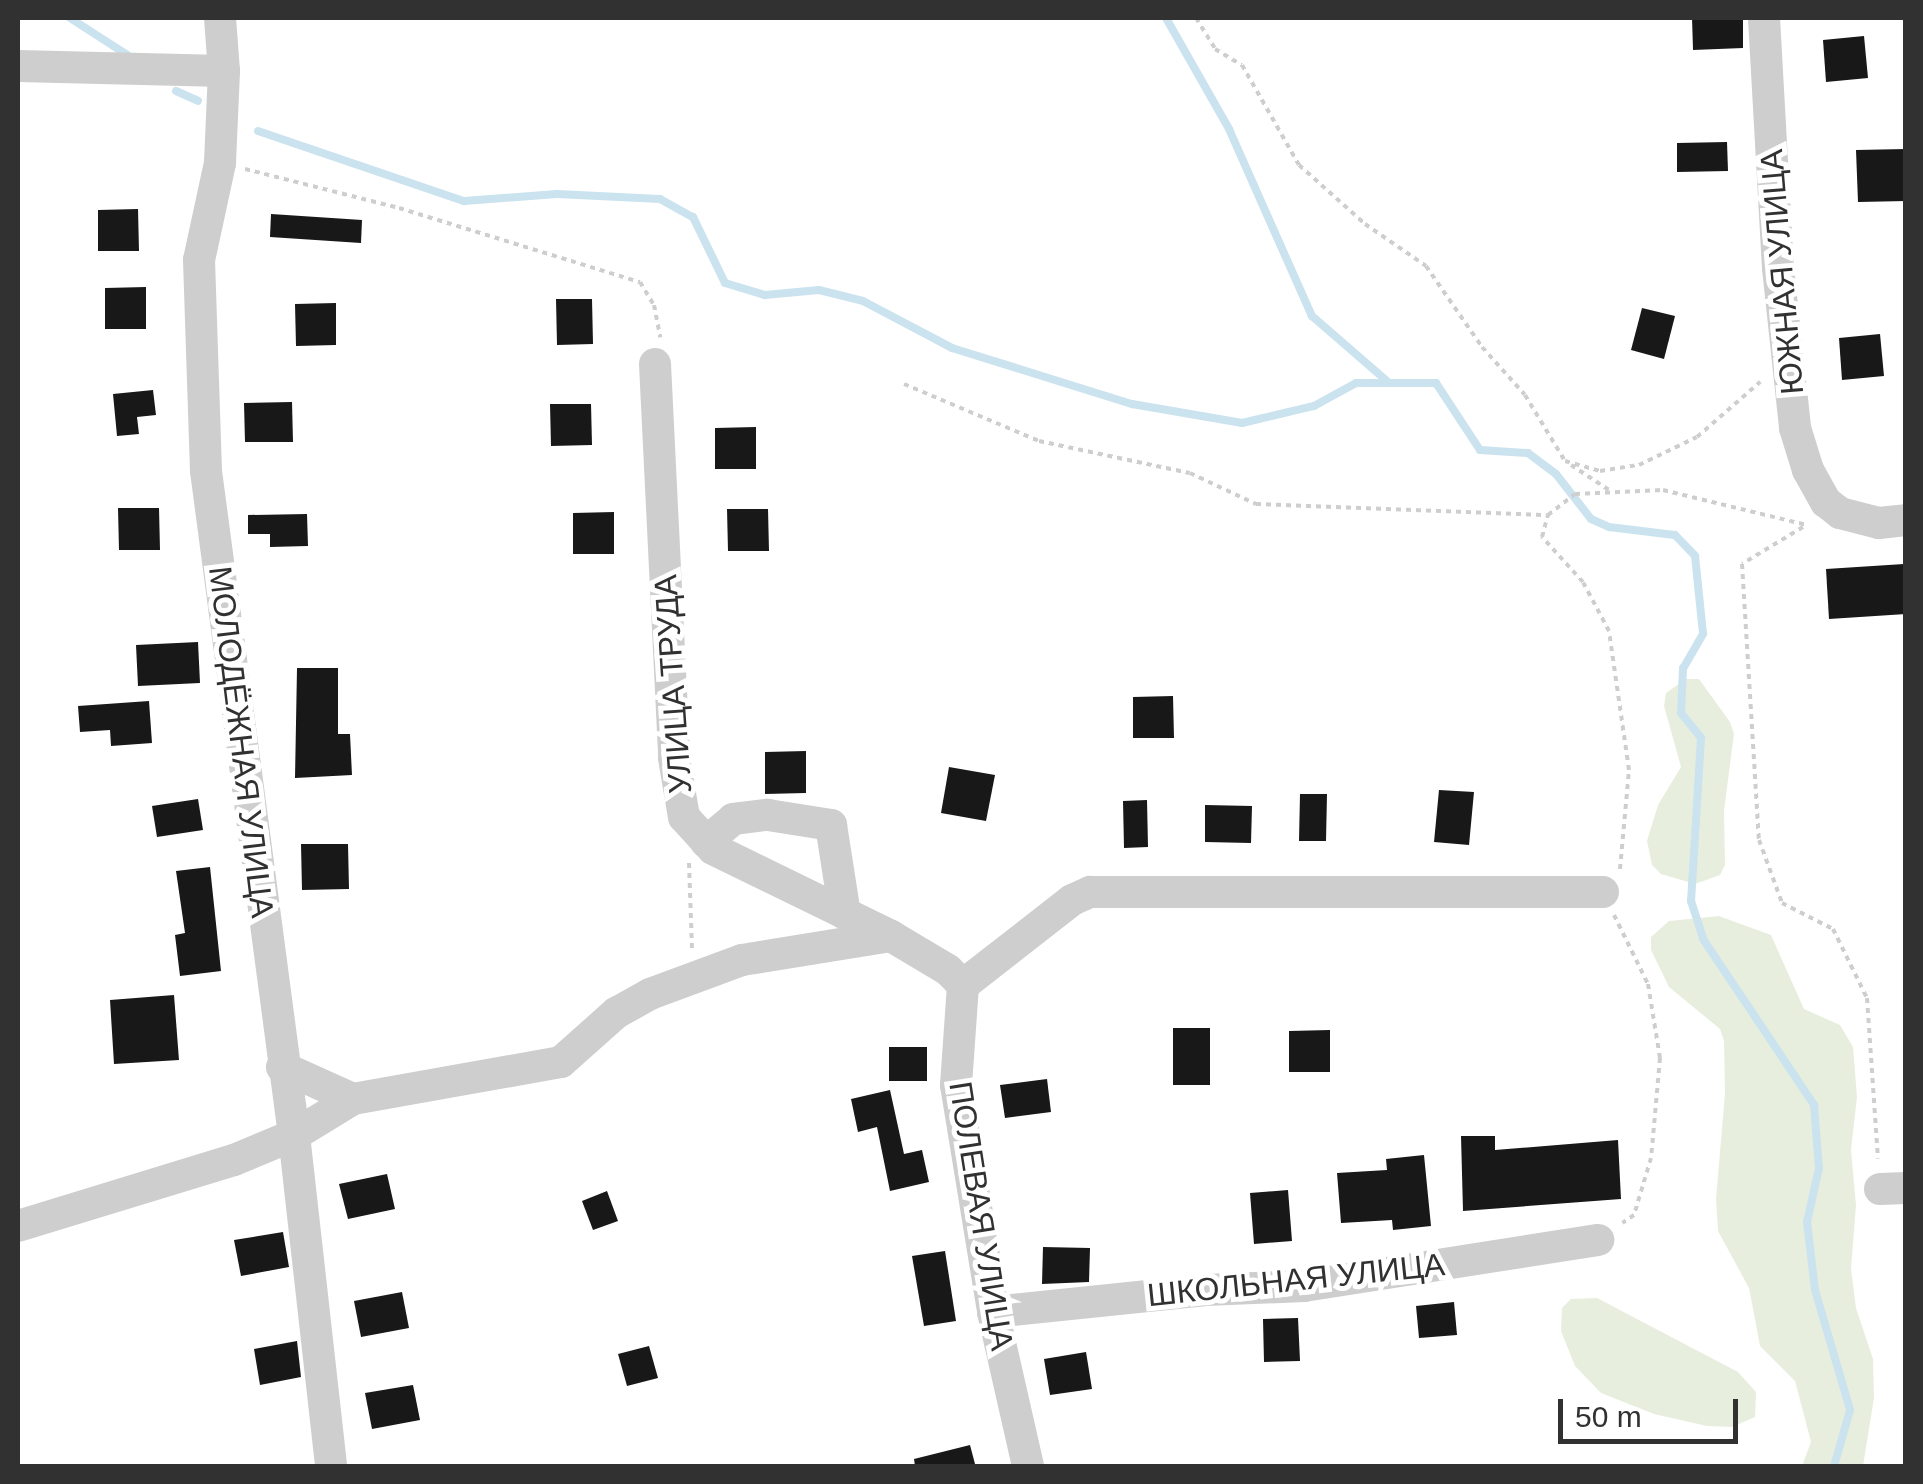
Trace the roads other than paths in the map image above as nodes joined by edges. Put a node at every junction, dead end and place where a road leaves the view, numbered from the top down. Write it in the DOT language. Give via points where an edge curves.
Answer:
graph roads {
  1 [pos="220,18"];
  2 [pos="1764,18"];
  3 [pos="18,66"];
  4 [pos="224,71"];
  5 [pos="658,355"];
  6 [pos="1906,520"];
  7 [pos="697,832"];
  8 [pos="1603,892"];
  9 [pos="845,914"];
  10 [pos="891,936"];
  11 [pos="956,977"];
  12 [pos="282,1067"];
  13 [pos="353,1098"];
  14 [pos="294,1135"];
  15 [pos="18,1226"];
  16 [pos="1598,1240"];
  17 [pos="993,1312"];
  18 [pos="332,1466"];
  19 [pos="1028,1466"];
  1 -- 4 [label="street, МОЛОДЁЖНАЯ УЛИЦА"];
  2 -- 6 [label="street, ЮЖНАЯ УЛИЦА" via="1795,428 1826,502 1879,522"];
  3 -- 4 [label="street"];
  4 -- 12 [label="street, МОЛОДЁЖНАЯ УЛИЦА" via="220,163 199,260 206,472"];
  5 -- 7 [label="street, УЛИЦА ТРУДА" via="674,758 678,794"];
  7 -- 9 [label="street"];
  7 -- 9 [label="street" via="768,815 831,825"];
  8 -- 11 [label="street" via="1090,892"];
  9 -- 10 [label="street"];
  10 -- 11 [label="street"];
  10 -- 13 [label="street" via="742,960 693,978 616,1013 561,1062"];
  11 -- 17 [label="street, ПОЛЕВАЯ УЛИЦА" via="956,1084"];
  12 -- 13 [label="street"];
  12 -- 14 [label="street, МОЛОДЁЖНАЯ УЛИЦА"];
  13 -- 14 [label="street"];
  14 -- 15 [label="street"];
  14 -- 18 [label="street, МОЛОДЁЖНАЯ УЛИЦА"];
  16 -- 17 [label="street, ШКОЛЬНАЯ УЛИЦА" via="1304,1286"];
  17 -- 19 [label="street, ПОЛЕВАЯ УЛИЦА"];
}
